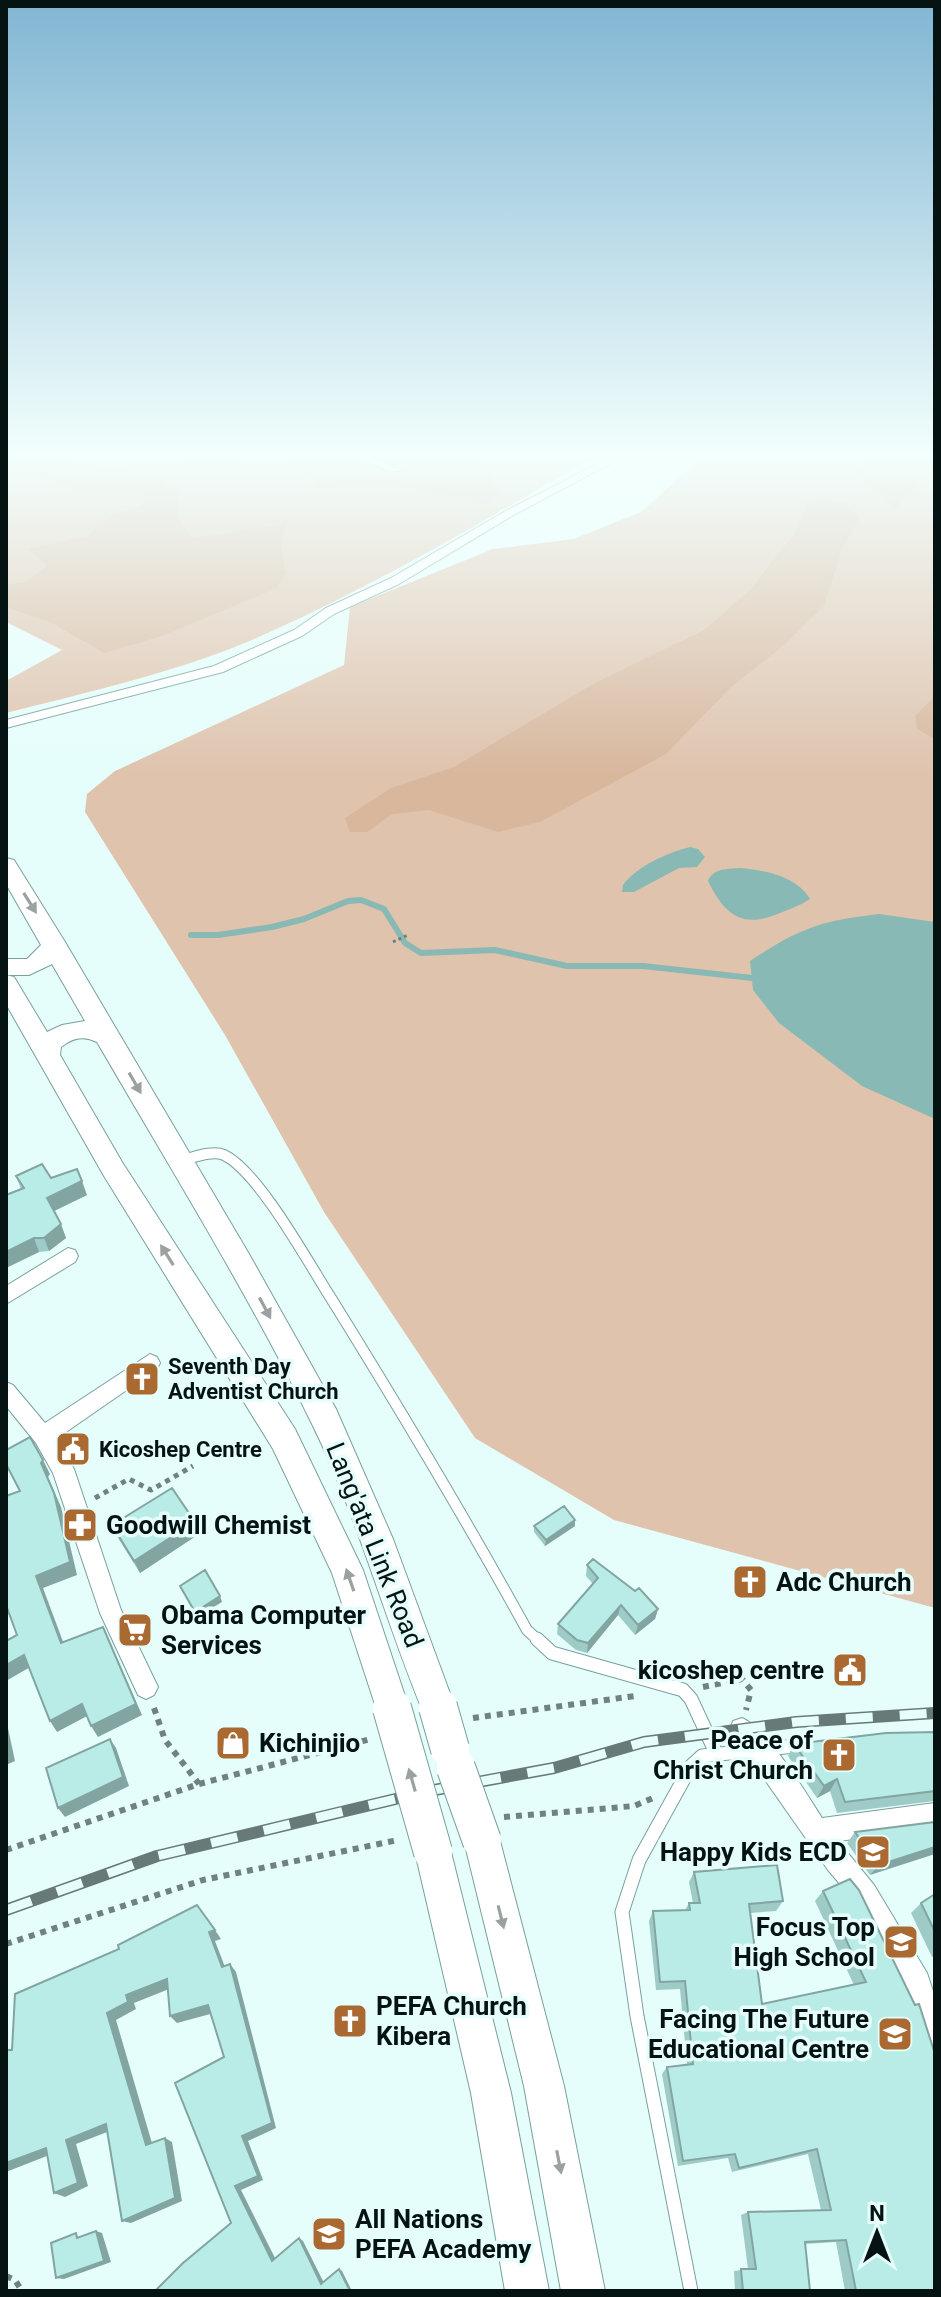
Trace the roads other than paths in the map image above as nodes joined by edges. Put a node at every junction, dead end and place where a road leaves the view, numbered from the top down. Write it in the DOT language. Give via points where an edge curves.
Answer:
graph roads {
  1 [pos="430,560"];
  2 [pos="6,724"];
  3 [pos="6,865"];
  4 [pos="54,942"];
  5 [pos="6,967"];
  6 [pos="6,983"];
  7 [pos="110,1038"];
  8 [pos="48,1055"];
  9 [pos="180,1160"];
  10 [pos="68,1256"];
  11 [pos="6,1296"];
  12 [pos="150,1363"];
  13 [pos="6,1391"];
  14 [pos="43,1436"];
  15 [pos="146,1687"];
  16 [pos="817,1743"];
  17 [pos="758,1750"];
  18 [pos="717,1755"];
  19 [pos="935,1816"];
  20 [pos="816,1831"];
  21 [pos="935,2040"];
  22 [pos="527,2291"];
  23 [pos="583,2291"];
  24 [pos="691,2291"];
  1 -- 2 [label="street" via="298,633 218,669"];
  3 -- 4 [label="main road, Lang'ata Link Road, one-way"];
  4 -- 5 [label="main road" via="38,964"];
  4 -- 7 [label="main road, Lang'ata Link Road"];
  6 -- 8 [label="main road, Lang'ata Link Road"];
  7 -- 8 [label="main road" via="89,1029 68,1032 49,1044"];
  7 -- 9 [label="main road, Lang'ata Link Road, one-way"];
  22 -- 8 [label="main road, Lang'ata Link Road, one-way, bridge" via="491,2093 422,1845 392,1708 347,1570 284,1439"];
  9 -- 18 [label="lane" via="224,1155 276,1210 443,1479 536,1642 552,1653 683,1690"];
  9 -- 23 [label="main road, Lang'ata Link Road, one-way, bridge" via="325,1419 377,1539 456,1768 485,1831 544,2086"];
  10 -- 11 [label="street"];
  12 -- 14 [label="street"];
  13 -- 14 [label="street"];
  14 -- 15 [label="street" via="63,1469 111,1613"];
  16 -- 17 [label="lane"];
  17 -- 18 [label="lane"];
  17 -- 20 [label="street"];
  18 -- 24 [label="lane" via="702,1756 678,1787 639,1860 622,1912"];
  19 -- 20 [label="street"];
  20 -- 21 [label="street" via="865,1894 917,1983"];
}
